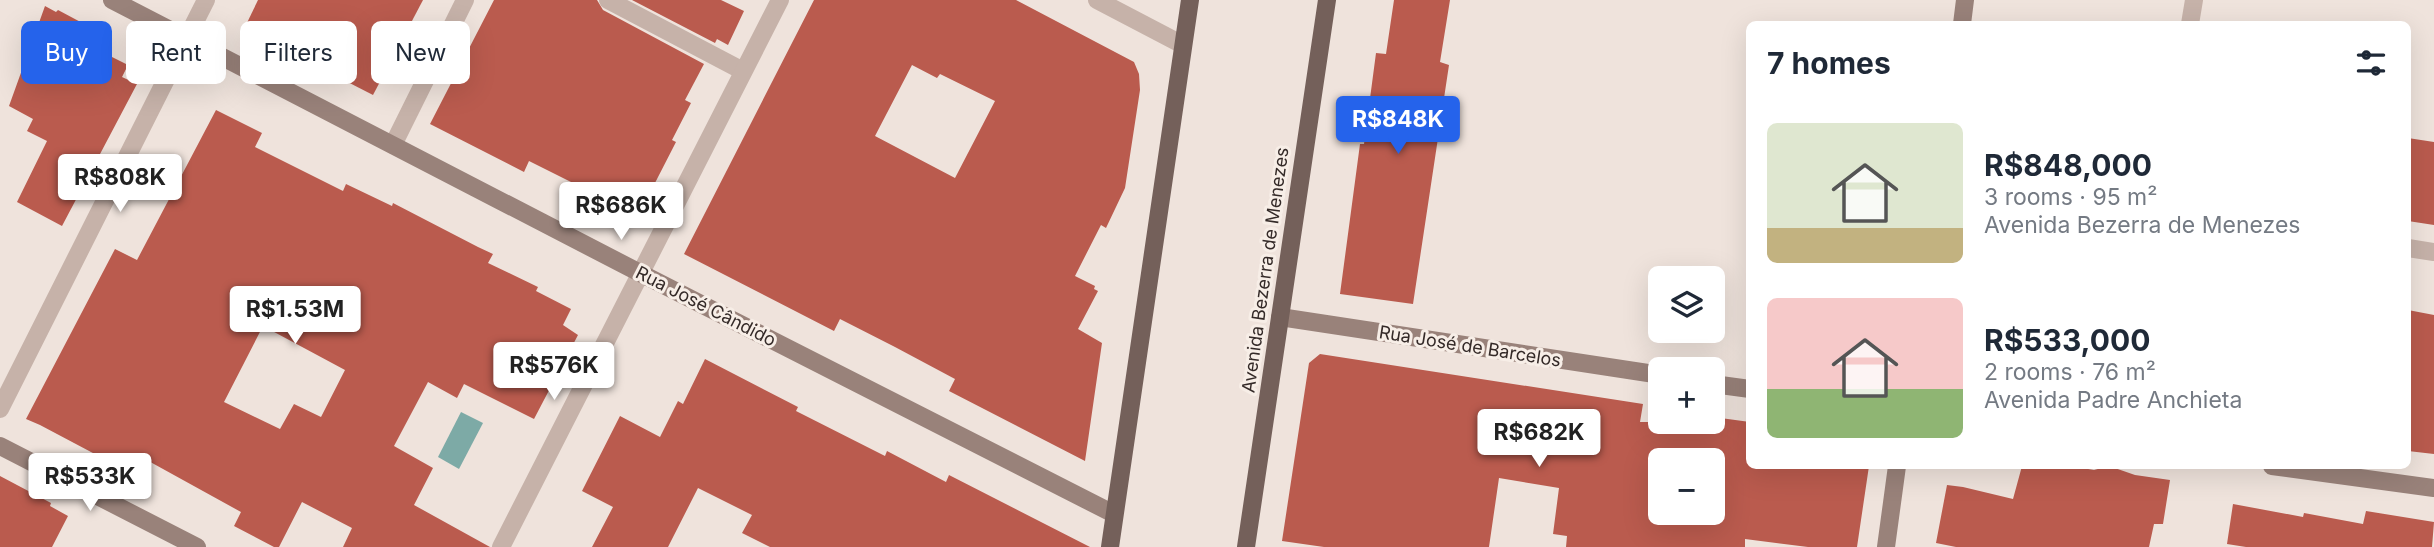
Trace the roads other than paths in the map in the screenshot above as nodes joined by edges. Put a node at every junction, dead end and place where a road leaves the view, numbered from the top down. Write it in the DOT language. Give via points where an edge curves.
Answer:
graph roads {
  1 [pos="112,0"];
  2 [pos="206,0"];
  3 [pos="466,0"];
  4 [pos="608,0"];
  5 [pos="780,0"];
  6 [pos="1097,0"];
  7 [pos="1190,0"];
  8 [pos="1327,0"];
  9 [pos="1965,0"];
  10 [pos="2194,0"];
  11 [pos="153,21"];
  12 [pos="195,21"];
  13 [pos="1962,21"];
  14 [pos="2190,21"];
  15 [pos="1184,45"];
  16 [pos="226,59"];
  17 [pos="743,71"];
  18 [pos="163,84"];
  19 [pos="393,145"];
  20 [pos="2411,248"];
  21 [pos="2434,252"];
  22 [pos="642,274"];
  23 [pos="1280,317"];
  24 [pos="1648,373"];
  25 [pos="1725,386"];
  26 [pos="1746,388"];
  27 [pos="0,410"];
  28 [pos="0,446"];
  29 [pos="1897,469"];
  30 [pos="2294,469"];
  31 [pos="2434,488"];
  32 [pos="1114,514"];
  33 [pos="197,547"];
  34 [pos="501,547"];
  35 [pos="1110,547"];
  36 [pos="1246,547"];
  37 [pos="1886,547"];
  1 -- 11 [label="street, Rua José Cândido"];
  2 -- 12 [label="street"];
  3 -- 19 [label="street"];
  4 -- 17 [label="street"];
  5 -- 17 [label="street"];
  6 -- 15 [label="street"];
  7 -- 15 [label="main road"];
  8 -- 23 [label="main road, Avenida Bezerra de Menezes"];
  9 -- 13 [label="street"];
  10 -- 14 [label="street"];
  15 -- 32 [label="main road"];
  16 -- 19 [label="street, Rua José Cândido"];
  17 -- 22 [label="street"];
  18 -- 27 [label="street"];
  19 -- 22 [label="street, Rua José Cândido"];
  20 -- 21 [label="street"];
  22 -- 32 [label="street, Rua José Cândido"];
  22 -- 34 [label="street"];
  23 -- 24 [label="street, Rua José de Barcelos"];
  23 -- 36 [label="main road, Avenida Bezerra de Menezes"];
  25 -- 26 [label="street"];
  28 -- 33 [label="street"];
  29 -- 37 [label="street"];
  30 -- 31 [label="street"];
  32 -- 35 [label="main road"];
}
